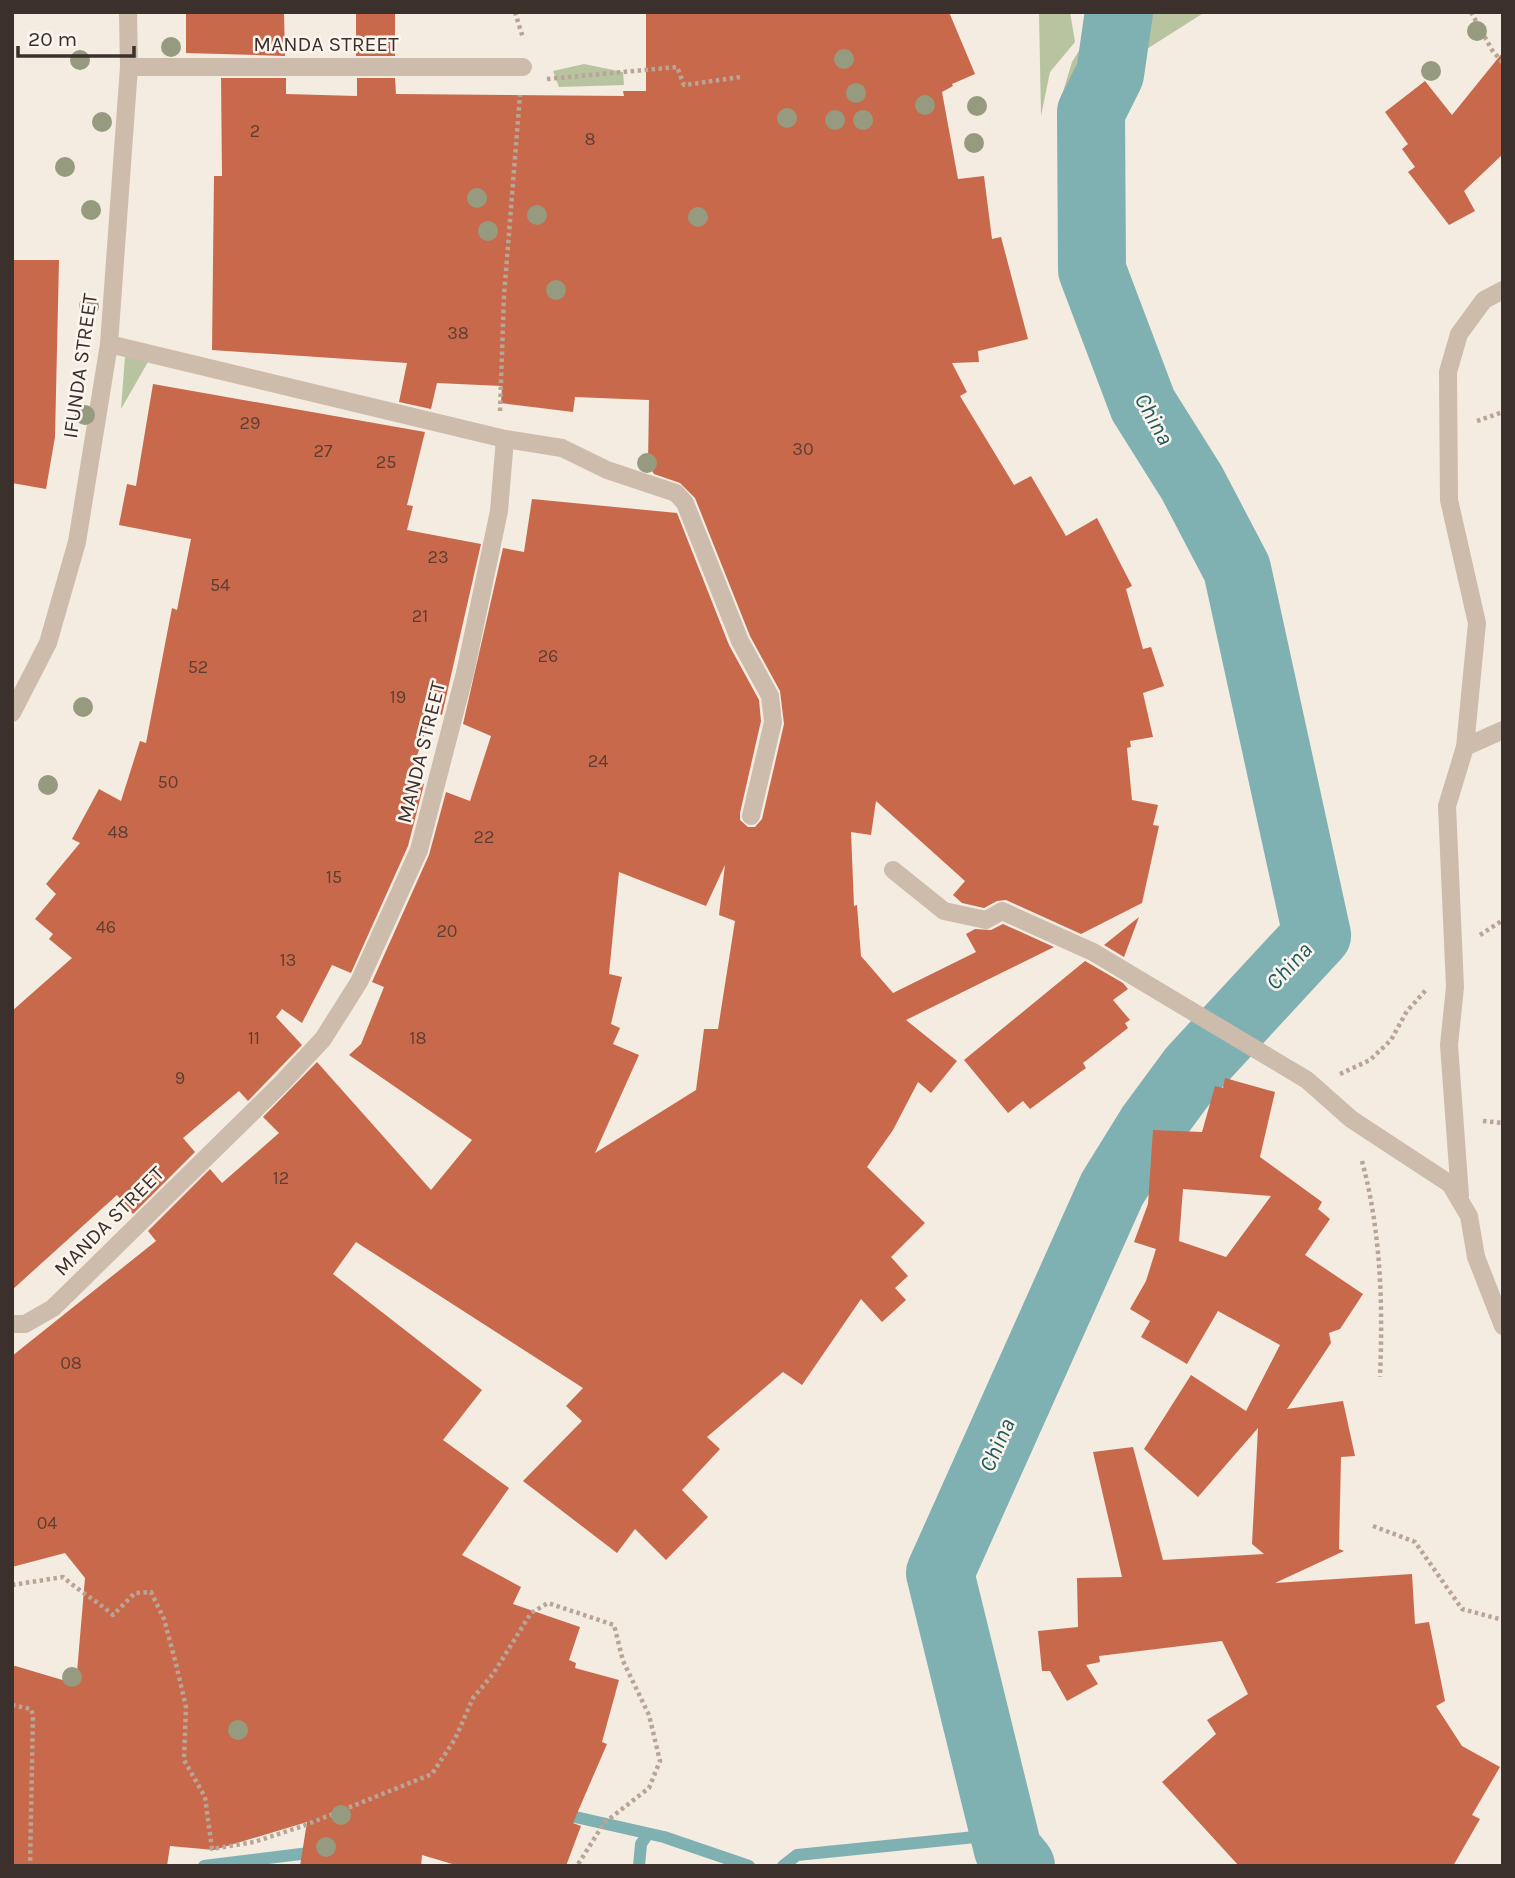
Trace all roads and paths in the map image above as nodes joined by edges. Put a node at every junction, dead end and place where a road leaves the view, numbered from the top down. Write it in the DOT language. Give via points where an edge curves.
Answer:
graph roads {
  1 [pos="128,12"];
  2 [pos="1471,12"];
  3 [pos="1503,63"];
  4 [pos="129,67"];
  5 [pos="522,74"];
  6 [pos="740,77"];
  7 [pos="1503,290"];
  8 [pos="109,344"];
  9 [pos="504,438"];
  10 [pos="12,713"];
  11 [pos="1503,730"];
  12 [pos="1465,747"];
  13 [pos="751,816"];
  14 [pos="893,870"];
  15 [pos="1453,951"];
  16 [pos="1312,1084"];
  17 [pos="1351,1119"];
  18 [pos="1460,1196"];
  19 [pos="12,1324"];
  20 [pos="1503,1326"];
  21 [pos="1380,1377"];
  22 [pos="1373,1526"];
  23 [pos="12,1585"];
  24 [pos="1503,1620"];
  25 [pos="12,1704"];
  26 [pos="30,1866"];
  27 [pos="577,1866"];
  1 -- 4 [label="street, IFUNDA STREET"];
  2 -- 3 [label="path"];
  4 -- 5 [label="street, MANDA STREET"];
  4 -- 8 [label="street, IFUNDA STREET"];
  5 -- 6 [label="path" via="677,67 684,85"];
  5 -- 9 [label="path" via="500,374"];
  7 -- 12 [label="street" via="1484,300 1459,334 1448,372 1449,500 1477,623"];
  8 -- 9 [label="street"];
  8 -- 10 [label="street, IFUNDA STREET" via="77,542 48,643"];
  9 -- 13 [label="street" via="562,448 607,470 676,493 685,503 740,641 770,696 773,722"];
  9 -- 19 [label="street, MANDA STREET" via="499,510 419,850 359,982 323,1039 53,1308 26,1324"];
  11 -- 12 [label="street"];
  12 -- 15 [label="street" via="1447,806"];
  14 -- 16 [label="street" via="944,911 986,920 1002,911 1093,952"];
  15 -- 16 [label="path" via="1391,1040 1365,1064"];
  15 -- 18 [label="street" via="1455,987 1449,1045"];
  16 -- 17 [label="street"];
  17 -- 18 [label="street" via="1450,1184"];
  17 -- 21 [label="path" via="1375,1209"];
  18 -- 20 [label="street" via="1469,1216 1476,1256"];
  22 -- 24 [label="path" via="1415,1542 1462,1609"];
  23 -- 27 [label="path" via="63,1577 113,1615 135,1593 151,1592 176,1664 186,1707 184,1760 205,1797 212,1849 254,1842 303,1826 432,1774 455,1739 473,1698 539,1607 548,1603 614,1625 623,1661 649,1715 660,1761 649,1788 604,1823"];
  25 -- 26 [label="path" via="31,1709 33,1715"];
}
